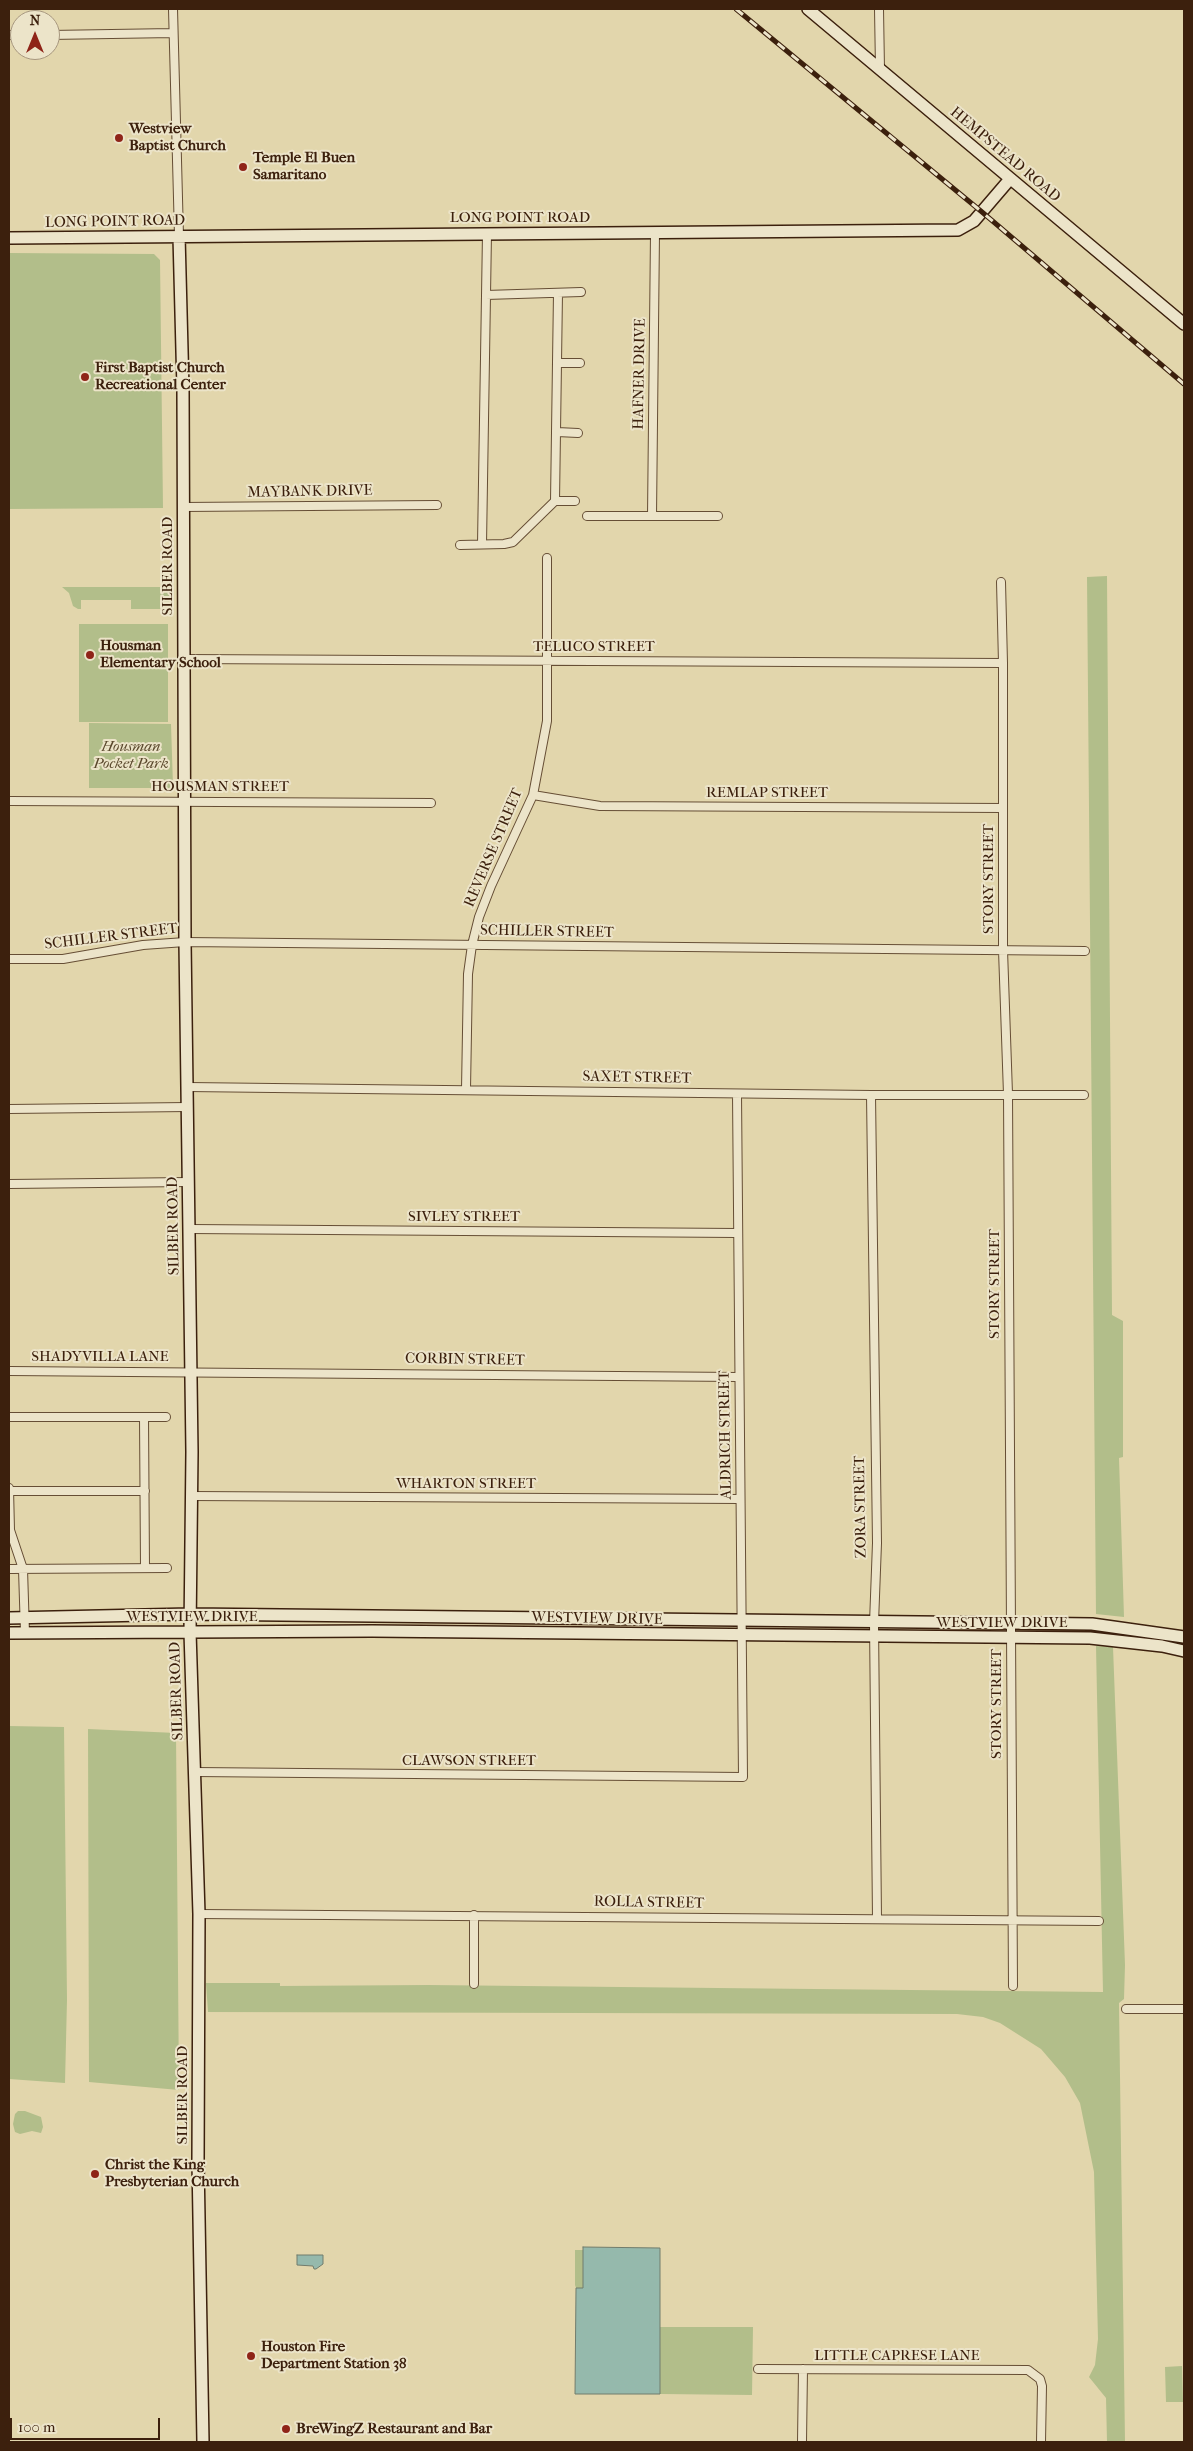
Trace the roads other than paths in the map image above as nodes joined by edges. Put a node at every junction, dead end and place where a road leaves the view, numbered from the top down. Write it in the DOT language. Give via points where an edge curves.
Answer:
graph roads {
  1 [pos="173,9"];
  2 [pos="808,9"];
  3 [pos="879,9"];
  4 [pos="173,33"];
  5 [pos="60,35"];
  6 [pos="880,69"];
  7 [pos="1010,179"];
  8 [pos="655,233"];
  9 [pos="486,234"];
  10 [pos="179,236"];
  11 [pos="9,238"];
  12 [pos="581,292"];
  13 [pos="558,293"];
  14 [pos="486,294"];
  15 [pos="1184,324"];
  16 [pos="557,363"];
  17 [pos="580,364"];
  18 [pos="556,432"];
  19 [pos="578,432"];
  20 [pos="555,501"];
  21 [pos="576,501"];
  22 [pos="437,505"];
  23 [pos="183,507"];
  24 [pos="587,516"];
  25 [pos="652,516"];
  26 [pos="718,516"];
  27 [pos="482,544"];
  28 [pos="460,545"];
  29 [pos="547,558"];
  30 [pos="1001,582"];
  31 [pos="184,659"];
  32 [pos="547,661"];
  33 [pos="1003,663"];
  34 [pos="533,795"];
  35 [pos="9,801"];
  36 [pos="186,801"];
  37 [pos="431,803"];
  38 [pos="1003,808"];
  39 [pos="186,942"];
  40 [pos="472,944"];
  41 [pos="1003,950"];
  42 [pos="1085,951"];
  43 [pos="9,959"];
  44 [pos="188,1087"];
  45 [pos="466,1089"];
  46 [pos="737,1094"];
  47 [pos="1008,1094"];
  48 [pos="871,1095"];
  49 [pos="1084,1095"];
  50 [pos="188,1107"];
  51 [pos="9,1109"];
  52 [pos="189,1182"];
  53 [pos="9,1184"];
  54 [pos="190,1229"];
  55 [pos="737,1233"];
  56 [pos="9,1371"];
  57 [pos="191,1371"];
  58 [pos="738,1377"];
  59 [pos="9,1417"];
  60 [pos="144,1417"];
  61 [pos="166,1417"];
  62 [pos="9,1490"];
  63 [pos="145,1491"];
  64 [pos="191,1496"];
  65 [pos="740,1500"];
  66 [pos="145,1568"];
  67 [pos="167,1568"];
  68 [pos="9,1569"];
  69 [pos="23,1569"];
  70 [pos="190,1614"];
  71 [pos="373,1616"];
  72 [pos="9,1618"];
  73 [pos="24,1618"];
  74 [pos="554,1618"];
  75 [pos="742,1621"];
  76 [pos="874,1623"];
  77 [pos="1010,1623"];
  78 [pos="372,1631"];
  79 [pos="190,1632"];
  80 [pos="9,1633"];
  81 [pos="25,1633"];
  82 [pos="553,1633"];
  83 [pos="742,1636"];
  84 [pos="875,1637"];
  85 [pos="1010,1637"];
  86 [pos="1184,1637"];
  87 [pos="1184,1651"];
  88 [pos="195,1772"];
  89 [pos="743,1777"];
  90 [pos="199,1914"];
  91 [pos="474,1915"];
  92 [pos="877,1919"];
  93 [pos="1012,1920"];
  94 [pos="1100,1921"];
  95 [pos="474,1984"];
  96 [pos="1013,1986"];
  97 [pos="1126,2009"];
  98 [pos="1184,2009"];
  99 [pos="758,2369"];
  100 [pos="803,2369"];
  101 [pos="203,2442"];
  102 [pos="802,2442"];
  103 [pos="1041,2442"];
  1 -- 4 [label="street, SILBER ROAD"];
  2 -- 6 [label="main road, HEMPSTEAD ROAD"];
  3 -- 6 [label="street"];
  4 -- 5 [label="street"];
  4 -- 10 [label="street, SILBER ROAD"];
  6 -- 7 [label="main road, HEMPSTEAD ROAD"];
  7 -- 8 [label="main road, LONG POINT ROAD" via="974,221 958,230"];
  7 -- 15 [label="main road, HEMPSTEAD ROAD"];
  8 -- 9 [label="main road, LONG POINT ROAD"];
  8 -- 25 [label="street, HAFNER DRIVE"];
  9 -- 10 [label="main road, LONG POINT ROAD"];
  9 -- 14 [label="street"];
  10 -- 11 [label="main road, LONG POINT ROAD"];
  10 -- 23 [label="main road, SILBER ROAD"];
  12 -- 13 [label="street"];
  13 -- 14 [label="street"];
  13 -- 16 [label="street"];
  14 -- 27 [label="street"];
  16 -- 17 [label="street"];
  16 -- 18 [label="street"];
  18 -- 19 [label="street"];
  18 -- 20 [label="street"];
  20 -- 21 [label="street"];
  20 -- 27 [label="street" via="513,542"];
  22 -- 23 [label="street, MAYBANK DRIVE"];
  23 -- 31 [label="main road, SILBER ROAD"];
  24 -- 25 [label="street"];
  25 -- 26 [label="street"];
  27 -- 28 [label="street"];
  29 -- 32 [label="street, REVERSE STREET"];
  30 -- 33 [label="street, STORY STREET"];
  31 -- 32 [label="street, TELUCO STREET"];
  31 -- 36 [label="main road, SILBER ROAD"];
  32 -- 33 [label="street, TELUCO STREET"];
  32 -- 34 [label="street, REVERSE STREET" via="547,721"];
  33 -- 38 [label="street, STORY STREET"];
  34 -- 38 [label="street, REMLAP STREET" via="600,806"];
  34 -- 40 [label="street, REVERSE STREET" via="491,886"];
  35 -- 36 [label="street, HOUSMAN STREET"];
  36 -- 37 [label="street, HOUSMAN STREET"];
  36 -- 39 [label="main road, SILBER ROAD"];
  38 -- 41 [label="street, STORY STREET"];
  39 -- 40 [label="street, SCHILLER STREET"];
  39 -- 43 [label="street, SCHILLER STREET" via="143,945 63,959"];
  39 -- 44 [label="main road, SILBER ROAD"];
  40 -- 41 [label="street, SCHILLER STREET"];
  40 -- 45 [label="street, REVERSE STREET" via="468,974"];
  41 -- 42 [label="street, SCHILLER STREET"];
  41 -- 47 [label="street, STORY STREET"];
  44 -- 45 [label="street, SAXET STREET"];
  44 -- 50 [label="main road, SILBER ROAD"];
  45 -- 46 [label="street, SAXET STREET"];
  46 -- 48 [label="street, SAXET STREET"];
  46 -- 55 [label="street, ALDRICH STREET"];
  47 -- 48 [label="street, SAXET STREET"];
  47 -- 49 [label="street, SAXET STREET"];
  47 -- 77 [label="street, STORY STREET"];
  48 -- 76 [label="street, ZORA STREET"];
  50 -- 51 [label="street"];
  50 -- 52 [label="main road, SILBER ROAD"];
  52 -- 53 [label="street"];
  52 -- 54 [label="main road, SILBER ROAD"];
  54 -- 55 [label="street, SIVLEY STREET"];
  54 -- 57 [label="main road, SILBER ROAD"];
  55 -- 58 [label="street, ALDRICH STREET"];
  56 -- 57 [label="street, SHADYVILLA LANE"];
  57 -- 58 [label="street, CORBIN STREET"];
  57 -- 64 [label="main road, SILBER ROAD"];
  58 -- 65 [label="street, ALDRICH STREET"];
  59 -- 60 [label="street"];
  60 -- 61 [label="street"];
  60 -- 63 [label="street"];
  62 -- 63 [label="street"];
  62 -- 69 [label="street" via="10,1530"];
  63 -- 66 [label="street"];
  64 -- 65 [label="street, WHARTON STREET"];
  64 -- 70 [label="main road, SILBER ROAD"];
  65 -- 75 [label="street, ALDRICH STREET"];
  66 -- 67 [label="street"];
  66 -- 69 [label="street"];
  68 -- 69 [label="street"];
  69 -- 73 [label="street"];
  70 -- 71 [label="main road, WESTVIEW DRIVE"];
  70 -- 73 [label="main road, WESTVIEW DRIVE"];
  70 -- 79 [label="main road, SILBER ROAD"];
  71 -- 74 [label="main road, WESTVIEW DRIVE"];
  71 -- 78 [label="main road"];
  72 -- 73 [label="main road, WESTVIEW DRIVE"];
  73 -- 81 [label="street"];
  74 -- 75 [label="main road, WESTVIEW DRIVE"];
  74 -- 82 [label="main road"];
  75 -- 76 [label="main road, WESTVIEW DRIVE"];
  75 -- 83 [label="street, ALDRICH STREET"];
  76 -- 77 [label="main road, WESTVIEW DRIVE"];
  76 -- 84 [label="street, ZORA STREET"];
  77 -- 85 [label="street, STORY STREET"];
  77 -- 86 [label="main road, WESTVIEW DRIVE" via="1092,1624"];
  78 -- 79 [label="main road, WESTVIEW DRIVE"];
  78 -- 82 [label="main road, WESTVIEW DRIVE"];
  79 -- 81 [label="main road, WESTVIEW DRIVE"];
  79 -- 88 [label="main road, SILBER ROAD"];
  80 -- 81 [label="main road, WESTVIEW DRIVE"];
  82 -- 83 [label="main road, WESTVIEW DRIVE"];
  83 -- 84 [label="main road, WESTVIEW DRIVE"];
  83 -- 89 [label="street, ALDRICH STREET"];
  84 -- 85 [label="main road, WESTVIEW DRIVE"];
  84 -- 92 [label="street, ZORA STREET"];
  85 -- 87 [label="main road, WESTVIEW DRIVE" via="1090,1638"];
  85 -- 93 [label="street, STORY STREET"];
  88 -- 89 [label="street, CLAWSON STREET"];
  88 -- 90 [label="main road, SILBER ROAD"];
  90 -- 91 [label="street, ROLLA STREET"];
  90 -- 101 [label="main road, SILBER ROAD" via="198,2162"];
  91 -- 92 [label="street, ROLLA STREET"];
  91 -- 95 [label="street"];
  92 -- 93 [label="street, ROLLA STREET"];
  93 -- 94 [label="street, ROLLA STREET"];
  93 -- 96 [label="street, STORY STREET"];
  97 -- 98 [label="street"];
  99 -- 100 [label="street, LITTLE CAPRESE LANE"];
  100 -- 102 [label="street"];
  100 -- 103 [label="street, LITTLE CAPRESE LANE" via="1028,2370 1035,2374 1042,2386"];
}
